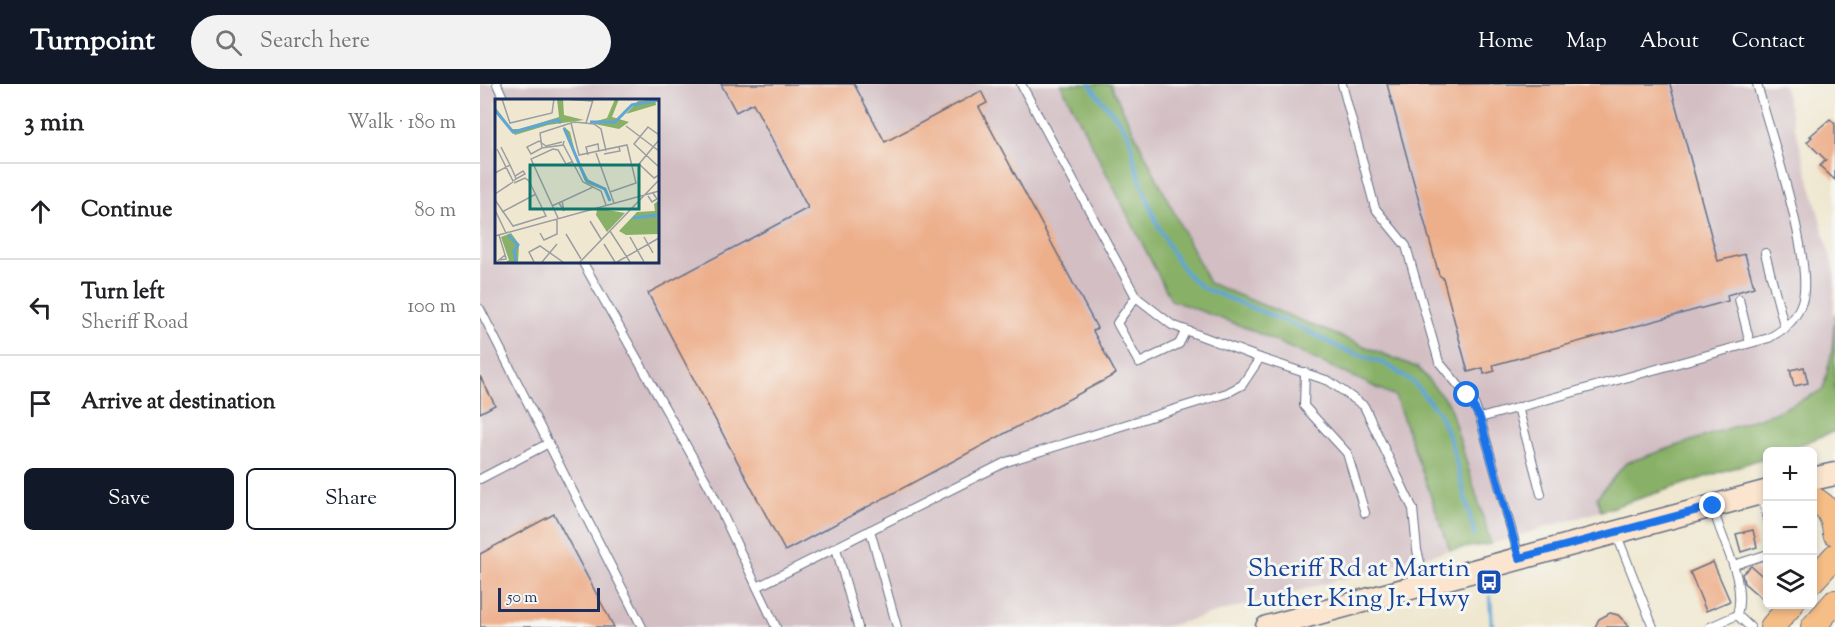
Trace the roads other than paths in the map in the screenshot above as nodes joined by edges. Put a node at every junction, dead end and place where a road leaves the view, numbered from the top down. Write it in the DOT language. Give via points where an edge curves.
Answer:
graph roads {
  1 [pos="497,84"];
  2 [pos="1021,84"];
  3 [pos="1342,84"];
  4 [pos="1757,84"];
  5 [pos="504,99"];
  6 [pos="1765,254"];
  7 [pos="583,262"];
  8 [pos="1136,297"];
  9 [pos="1739,299"];
  10 [pos="480,309"];
  11 [pos="1785,329"];
  12 [pos="1186,330"];
  13 [pos="1750,344"];
  14 [pos="1260,358"];
  15 [pos="1305,372"];
  16 [pos="1518,407"];
  17 [pos="1480,418"];
  18 [pos="549,443"];
  19 [pos="1835,474"];
  20 [pos="1817,478"];
  21 [pos="480,479"];
  22 [pos="1763,493"];
  23 [pos="1541,494"];
  24 [pos="1817,500"];
  25 [pos="1713,506"];
  26 [pos="1365,513"];
  27 [pos="870,530"];
  28 [pos="1615,532"];
  29 [pos="1835,533"];
  30 [pos="836,548"];
  31 [pos="1764,555"];
  32 [pos="1835,556"];
  33 [pos="1519,558"];
  34 [pos="1734,565"];
  35 [pos="1817,576"];
  36 [pos="1425,584"];
  37 [pos="757,588"];
  38 [pos="1835,602"];
  39 [pos="1788,609"];
  40 [pos="1737,615"];
  41 [pos="642,627"];
  42 [pos="776,627"];
  43 [pos="858,627"];
  44 [pos="897,627"];
  45 [pos="1267,627"];
  46 [pos="1653,627"];
  47 [pos="1710,627"];
  48 [pos="1750,627"];
  49 [pos="1772,627"];
  50 [pos="1813,627"];
  1 -- 5 [label="lane"];
  2 -- 8 [label="lane"];
  3 -- 17 [label="lane" via="1375,208 1406,246 1439,363 1474,404"];
  4 -- 11 [label="lane" via="1800,246 1804,277 1802,301"];
  6 -- 11 [label="lane"];
  7 -- 37 [label="lane" via="710,486"];
  8 -- 12 [label="lane" via="1159,317"];
  8 -- 12 [label="lane" via="1117,323 1139,363 1179,344"];
  9 -- 13 [label="lane"];
  10 -- 18 [label="lane"];
  11 -- 13 [label="lane"];
  12 -- 14 [label="lane"];
  13 -- 16 [label="lane"];
  14 -- 15 [label="lane"];
  14 -- 27 [label="lane" via="1242,385 1227,393 1006,462"];
  15 -- 26 [label="lane" via="1304,406 1347,453"];
  15 -- 36 [label="lane" via="1345,391 1369,414 1413,509"];
  16 -- 17 [label="lane"];
  16 -- 23 [label="lane"];
  17 -- 33 [label="lane"];
  18 -- 21 [label="lane"];
  18 -- 41 [label="lane"];
  19 -- 20 [label="main road"];
  22 -- 25 [label="main road"];
  24 -- 29 [label="main road" via="1834,520"];
  25 -- 28 [label="main road"];
  25 -- 34 [label="lane" via="1718,530"];
  27 -- 30 [label="lane"];
  27 -- 44 [label="lane"];
  28 -- 33 [label="main road"];
  28 -- 46 [label="lane"];
  30 -- 37 [label="lane"];
  30 -- 43 [label="lane"];
  31 -- 34 [label="lane"];
  32 -- 35 [label="main road"];
  33 -- 36 [label="main road"];
  34 -- 40 [label="lane" via="1740,604"];
  36 -- 45 [label="main road"];
  37 -- 42 [label="lane"];
  38 -- 50 [label="main road"];
  39 -- 49 [label="main road"];
  40 -- 47 [label="lane"];
  40 -- 48 [label="lane"];
}
